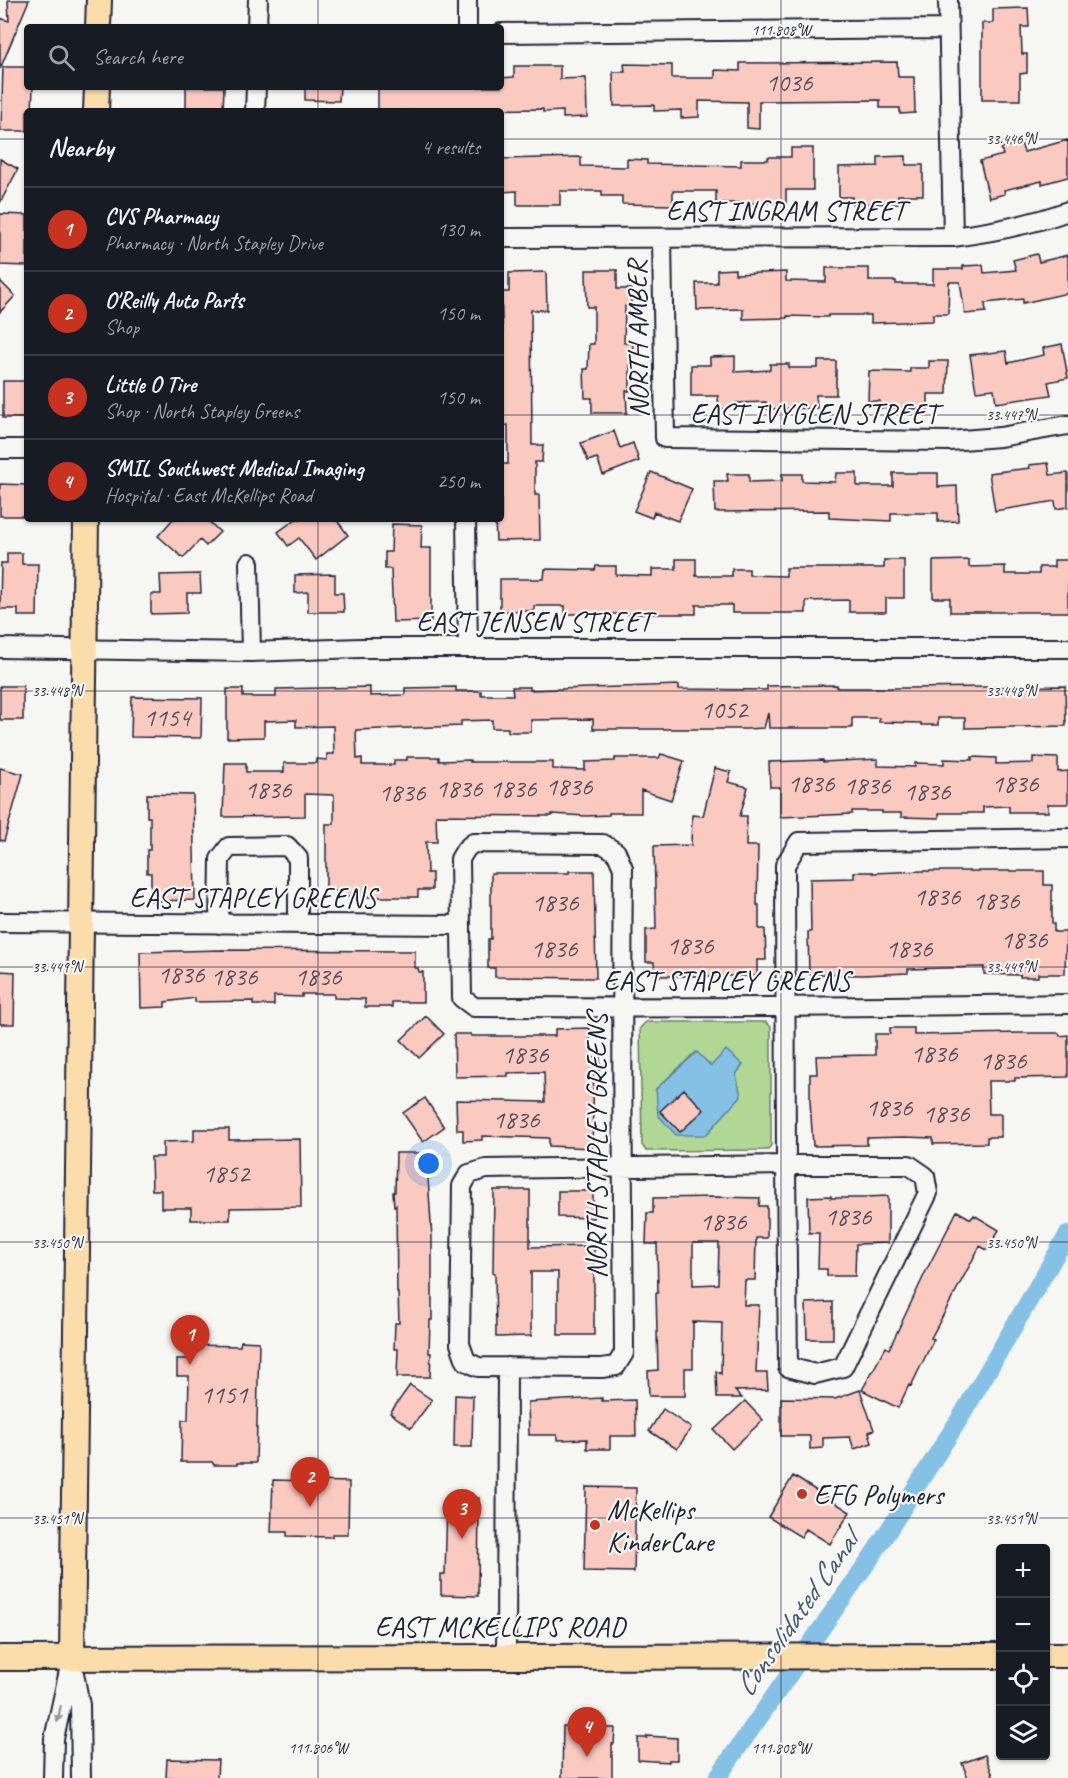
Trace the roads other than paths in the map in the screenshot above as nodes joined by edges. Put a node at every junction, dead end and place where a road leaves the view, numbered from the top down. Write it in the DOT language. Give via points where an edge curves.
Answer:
graph roads {
  1 [pos="99,0"];
  2 [pos="258,0"];
  3 [pos="467,0"];
  4 [pos="948,0"];
  5 [pos="98,24"];
  6 [pos="257,24"];
  7 [pos="467,24"];
  8 [pos="948,29"];
  9 [pos="504,33"];
  10 [pos="97,90"];
  11 [pos="256,90"];
  12 [pos="96,108"];
  13 [pos="255,108"];
  14 [pos="1068,211"];
  15 [pos="953,237"];
  16 [pos="504,238"];
  17 [pos="662,238"];
  18 [pos="1068,425"];
  19 [pos="665,438"];
  20 [pos="0,449"];
  21 [pos="24,449"];
  22 [pos="86,522"];
  23 [pos="466,522"];
  24 [pos="249,563"];
  25 [pos="0,648"];
  26 [pos="468,648"];
  27 [pos="1068,648"];
  28 [pos="85,651"];
  29 [pos="251,652"];
  30 [pos="1068,838"];
  31 [pos="616,852"];
  32 [pos="0,922"];
  33 [pos="81,924"];
  34 [pos="219,924"];
  35 [pos="298,924"];
  36 [pos="461,925"];
  37 [pos="1068,1004"];
  38 [pos="621,1007"];
  39 [pos="784,1008"];
  40 [pos="786,1165"];
  41 [pos="623,1167"];
  42 [pos="507,1368"];
  43 [pos="1050,1655"];
  44 [pos="1068,1655"];
  45 [pos="506,1656"];
  46 [pos="996,1656"];
  47 [pos="72,1657"];
  48 [pos="0,1658"];
  49 [pos="53,1778"];
  50 [pos="81,1778"];
  1 -- 5 [label="main road"];
  2 -- 6 [label="street"];
  3 -- 7 [label="street"];
  4 -- 8 [label="street"];
  8 -- 9 [label="street"];
  8 -- 15 [label="street"];
  10 -- 12 [label="main road"];
  11 -- 13 [label="street"];
  14 -- 15 [label="street, EAST INGRAM STREET" via="994,232"];
  15 -- 17 [label="street, EAST INGRAM STREET"];
  16 -- 17 [label="street, EAST INGRAM STREET"];
  17 -- 19 [label="street, NORTH AMBER"];
  18 -- 19 [label="street, EAST IVYGLEN STREET" via="950,441"];
  20 -- 21 [label="street"];
  22 -- 28 [label="main road"];
  23 -- 26 [label="street"];
  24 -- 29 [label="street"];
  25 -- 28 [label="street, EAST JENSEN STREET"];
  26 -- 27 [label="street, EAST JENSEN STREET"];
  26 -- 29 [label="street, EAST JENSEN STREET"];
  28 -- 29 [label="street, EAST JENSEN STREET"];
  28 -- 33 [label="main road"];
  30 -- 39 [label="street" via="799,842 785,865"];
  31 -- 36 [label="street, EAST STAPLEY GREENS" via="603,844 473,843 460,859"];
  31 -- 38 [label="street, NORTH STAPLEY GREENS" via="623,868"];
  32 -- 33 [label="street, EAST STAPLEY GREENS"];
  33 -- 34 [label="street, EAST STAPLEY GREENS"];
  33 -- 47 [label="main road"];
  34 -- 35 [label="street, EAST STAPLEY GREENS"];
  34 -- 35 [label="street" via="220,860 229,847 287,846 298,858"];
  35 -- 36 [label="street, EAST STAPLEY GREENS"];
  36 -- 38 [label="street, EAST STAPLEY GREENS" via="462,998 474,1007"];
  37 -- 39 [label="street, EAST STAPLEY GREENS"];
  38 -- 39 [label="street, EAST STAPLEY GREENS"];
  38 -- 41 [label="street, NORTH STAPLEY GREENS"];
  39 -- 40 [label="street"];
  40 -- 40 [label="street" via="909,1165 925,1176 928,1193 843,1367 816,1374 788,1367"];
  40 -- 41 [label="street"];
  41 -- 42 [label="street, NORTH STAPLEY GREENS" via="624,1353 616,1366 602,1368"];
  41 -- 42 [label="street" via="486,1169 468,1174 462,1186 460,1344 466,1361 478,1367"];
  42 -- 45 [label="street"];
  43 -- 44 [label="main road"];
  45 -- 46 [label="main road, EAST MCKELLIPS ROAD"];
  45 -- 47 [label="main road, EAST MCKELLIPS ROAD"];
  47 -- 48 [label="main road, EAST MCKELLIPS ROAD"];
  47 -- 49 [label="street, one-way" via="54,1739"];
  47 -- 50 [label="street" via="80,1705"];
}
